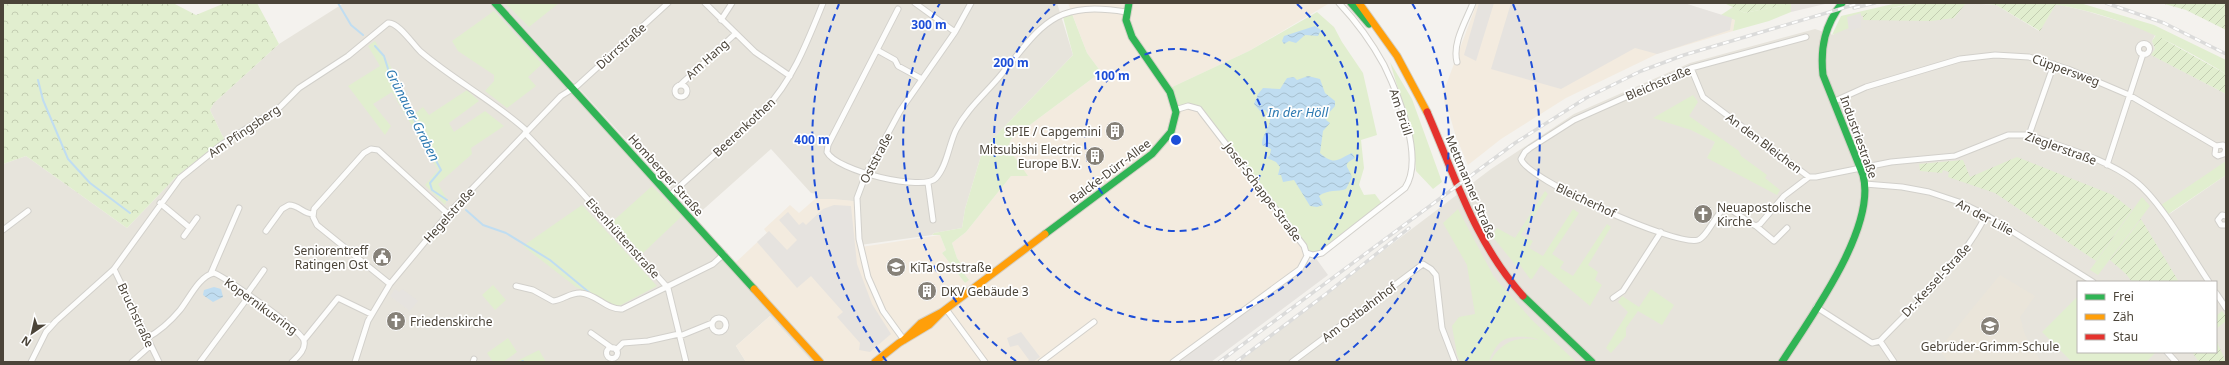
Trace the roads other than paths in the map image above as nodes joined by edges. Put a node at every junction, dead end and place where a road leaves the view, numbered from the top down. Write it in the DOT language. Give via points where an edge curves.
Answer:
graph roads {
  1 [pos="668,3"];
  2 [pos="705,3"];
  3 [pos="732,3"];
  4 [pos="823,3"];
  5 [pos="915,3"];
  6 [pos="971,3"];
  7 [pos="1129,3"];
  8 [pos="1339,3"];
  9 [pos="1351,3"];
  10 [pos="1359,3"];
  11 [pos="1473,3"];
  12 [pos="1842,3"];
  13 [pos="497,4"];
  14 [pos="898,9"];
  15 [pos="1126,12"];
  16 [pos="721,20"];
  17 [pos="391,22"];
  18 [pos="955,32"];
  19 [pos="735,34"];
  20 [pos="1806,37"];
  21 [pos="1384,40"];
  22 [pos="877,50"];
  23 [pos="2143,54"];
  24 [pos="1457,62"];
  25 [pos="2054,64"];
  26 [pos="1691,68"];
  27 [pos="790,76"];
  28 [pos="922,79"];
  29 [pos="680,85"];
  30 [pos="573,89"];
  31 [pos="2129,95"];
  32 [pos="1835,101"];
  33 [pos="1175,110"];
  34 [pos="526,132"];
  35 [pos="2029,135"];
  36 [pos="2216,146"];
  37 [pos="1522,156"];
  38 [pos="2107,165"];
  39 [pos="1861,168"];
  40 [pos="866,174"];
  41 [pos="1809,176"];
  42 [pos="928,183"];
  43 [pos="1865,184"];
  44 [pos="670,195"];
  45 [pos="160,203"];
  46 [pos="240,208"];
  47 [pos="28,211"];
  48 [pos="313,214"];
  49 [pos="448,214"];
  50 [pos="1986,215"];
  51 [pos="2226,216"];
  52 [pos="197,218"];
  53 [pos="933,220"];
  54 [pos="2226,225"];
  55 [pos="1756,226"];
  56 [pos="190,228"];
  57 [pos="1787,228"];
  58 [pos="3,230"];
  59 [pos="266,231"];
  60 [pos="1661,232"];
  61 [pos="184,236"];
  62 [pos="1307,253"];
  63 [pos="724,254"];
  64 [pos="114,268"];
  65 [pos="264,270"];
  66 [pos="211,273"];
  67 [pos="2091,281"];
  68 [pos="2208,281"];
  69 [pos="390,284"];
  70 [pos="516,286"];
  71 [pos="668,288"];
  72 [pos="2217,294"];
  73 [pos="248,295"];
  74 [pos="1613,298"];
  75 [pos="1816,307"];
  76 [pos="2226,308"];
  77 [pos="944,310"];
  78 [pos="371,314"];
  79 [pos="1094,322"];
  80 [pos="712,323"];
  81 [pos="591,333"];
  82 [pos="679,335"];
  83 [pos="147,338"];
  84 [pos="304,340"];
  85 [pos="904,340"];
  86 [pos="1880,341"];
  87 [pos="150,346"];
  88 [pos="2168,353"];
  89 [pos="31,362"];
  90 [pos="132,362"];
  91 [pos="158,362"];
  92 [pos="200,362"];
  93 [pos="292,362"];
  94 [pos="355,362"];
  95 [pos="686,362"];
  96 [pos="820,362"];
  97 [pos="875,362"];
  98 [pos="985,362"];
  99 [pos="1041,362"];
  100 [pos="1173,362"];
  101 [pos="1292,362"];
  102 [pos="1455,362"];
  103 [pos="1592,362"];
  104 [pos="1782,362"];
  105 [pos="1894,362"];
  106 [pos="2176,362"];
  1 -- 30 [label="street, Dürrstraße"];
  2 -- 16 [label="street, Am Hang"];
  3 -- 16 [label="street"];
  4 -- 27 [label="street, Beerenkothen"];
  5 -- 18 [label="street"];
  6 -- 18 [label="street, Oststraße"];
  7 -- 15 [label="main road, Balcke-Dürr-Allee"];
  8 -- 62 [label="street, Am Brüll" via="1373,46 1395,90 1408,128 1411,171 1405,188 1322,253"];
  9 -- 21 [label="main road, Mettmanner Straße"];
  10 -- 21 [label="main road, Mettmanner Straße"];
  11 -- 24 [label="street" via="1457,45"];
  12 -- 32 [label="main road, Industriestraße" via="1828,21 1822,42 1823,75"];
  13 -- 30 [label="main road, Homberger Straße"];
  14 -- 22 [label="street"];
  15 -- 33 [label="main road, Balcke-Dürr-Allee" via="1129,32 1168,89"];
  15 -- 42 [label="street" via="1104,9 1074,10 1057,15 1040,27 969,110 956,130 937,177"];
  16 -- 19 [label="street, Am Hang"];
  17 -- 34 [label="street, Eisenhüttenstraße" via="422,53 483,96"];
  17 -- 45 [label="street, Am Pfingsberg" via="348,56 307,81 280,107 221,145 180,178"];
  18 -- 28 [label="street, Oststraße"];
  19 -- 27 [label="street, Am Hang" via="761,57"];
  19 -- 29 [label="street, Am Hang"];
  20 -- 26 [label="street, Bleichstraße"];
  21 -- 103 [label="main road, Mettmanner Straße" via="1420,94 1471,218 1490,255 1530,304"];
  22 -- 28 [label="street" via="895,60 898,66"];
  22 -- 40 [label="street" via="827,148 832,158"];
  23 -- 31 [label="street"];
  25 -- 31 [label="street, Cüppersweg"];
  25 -- 32 [label="street, Cüppersweg" via="2013,55 1960,59 1866,87"];
  25 -- 35 [label="street"];
  26 -- 37 [label="street, Bleichstraße" via="1574,120 1530,148"];
  26 -- 41 [label="street, An den Bleichen" via="1704,97"];
  27 -- 44 [label="street, Beerenkothen" via="779,94 765,108"];
  28 -- 40 [label="street, Oststraße" via="900,111"];
  30 -- 34 [label="street, Hegelstraße" via="561,96"];
  30 -- 44 [label="main road, Homberger Straße"];
  31 -- 36 [label="street, Cüppersweg"];
  31 -- 38 [label="street"];
  32 -- 39 [label="main road, Industriestraße"];
  33 -- 62 [label="street, Josef-Schappe-Straße" via="1188,106 1199,109"];
  33 -- 77 [label="main road, Balcke-Dürr-Allee" via="1171,132 1159,148"];
  34 -- 49 [label="street, Hegelstraße"];
  34 -- 71 [label="street, Eisenhüttenstraße"];
  35 -- 38 [label="street, Zieglerstraße"];
  35 -- 39 [label="street, Zieglerstraße" via="2008,135 1955,156 1891,162"];
  37 -- 60 [label="street, Bleicherhof" via="1524,165 1562,190 1593,206"];
  38 -- 68 [label="street, Zieglerstraße" via="2135,181 2151,196"];
  39 -- 41 [label="street, An den Bleichen" via="1816,177"];
  39 -- 43 [label="main road, Industriestraße"];
  40 -- 42 [label="street"];
  40 -- 85 [label="street, Oststraße" via="856,204 862,257 877,300"];
  41 -- 55 [label="street" via="1790,191"];
  42 -- 53 [label="street"];
  43 -- 50 [label="street, An der Lilie" via="1945,196"];
  43 -- 75 [label="main road, Industriestraße" via="1862,214 1852,241 1838,271"];
  44 -- 63 [label="main road, Homberger Straße"];
  45 -- 56 [label="street"];
  45 -- 64 [label="street, Am Pfingsberg"];
  46 -- 66 [label="street"];
  47 -- 58 [label="street"];
  48 -- 49 [label="street" via="314,209 364,153 371,149 378,150"];
  48 -- 59 [label="street" via="306,214 295,205 289,205 282,209"];
  48 -- 69 [label="street" via="317,225"];
  49 -- 69 [label="street, Hegelstraße"];
  50 -- 67 [label="street, An der Lilie"];
  50 -- 86 [label="street, Dr.-Kessel-Straße" via="1976,236 1963,254"];
  51 -- 54 [label="street" via="2222,215 2218,220 2222,226"];
  52 -- 56 [label="street"];
  55 -- 57 [label="street, Bleicherhof" via="1774,241"];
  55 -- 60 [label="street, Bleicherhof" via="1725,207 1697,240"];
  56 -- 61 [label="street"];
  60 -- 74 [label="street" via="1623,291"];
  62 -- 100 [label="street, Josef-Schappe-Straße" via="1300,269"];
  63 -- 71 [label="street" via="713,264"];
  63 -- 96 [label="main road, Homberger Straße"];
  64 -- 83 [label="street, Bruchstraße"];
  64 -- 89 [label="street, Am Pfingsberg" via="56,321 38,345"];
  65 -- 73 [label="street"];
  66 -- 73 [label="street, Kopernikusring" via="217,274"];
  66 -- 83 [label="street, Kopernikusring" via="162,329"];
  69 -- 78 [label="street, Hegelstraße"];
  70 -- 71 [label="street" via="533,290 554,301 576,292 584,293 618,309"];
  71 -- 82 [label="street, Eisenhüttenstraße"];
  72 -- 76 [label="street"];
  73 -- 84 [label="street, Kopernikusring" via="276,314"];
  73 -- 92 [label="street"];
  75 -- 86 [label="street" via="1872,343"];
  75 -- 104 [label="main road, Industriestraße"];
  77 -- 85 [label="main road, Balcke-Dürr-Allee" via="908,334"];
  77 -- 98 [label="street"];
  78 -- 84 [label="street" via="338,298"];
  78 -- 94 [label="street, Hegelstraße"];
  79 -- 99 [label="street"];
  80 -- 82 [label="street"];
  81 -- 82 [label="street" via="614,349 623,343"];
  82 -- 95 [label="street, Eisenhüttenstraße"];
  83 -- 87 [label="street, Bruchstraße"];
  84 -- 93 [label="street, Kopernikusring" via="303,350"];
  85 -- 97 [label="main road, Balcke-Dürr-Allee"];
  86 -- 105 [label="street"];
  87 -- 90 [label="street"];
  87 -- 91 [label="street, Bruchstraße"];
  88 -- 106 [label="street"];
  101 -- 102 [label="street, Am Ostbahnhof" via="1418,266 1427,264 1436,275 1442,328"];
}
